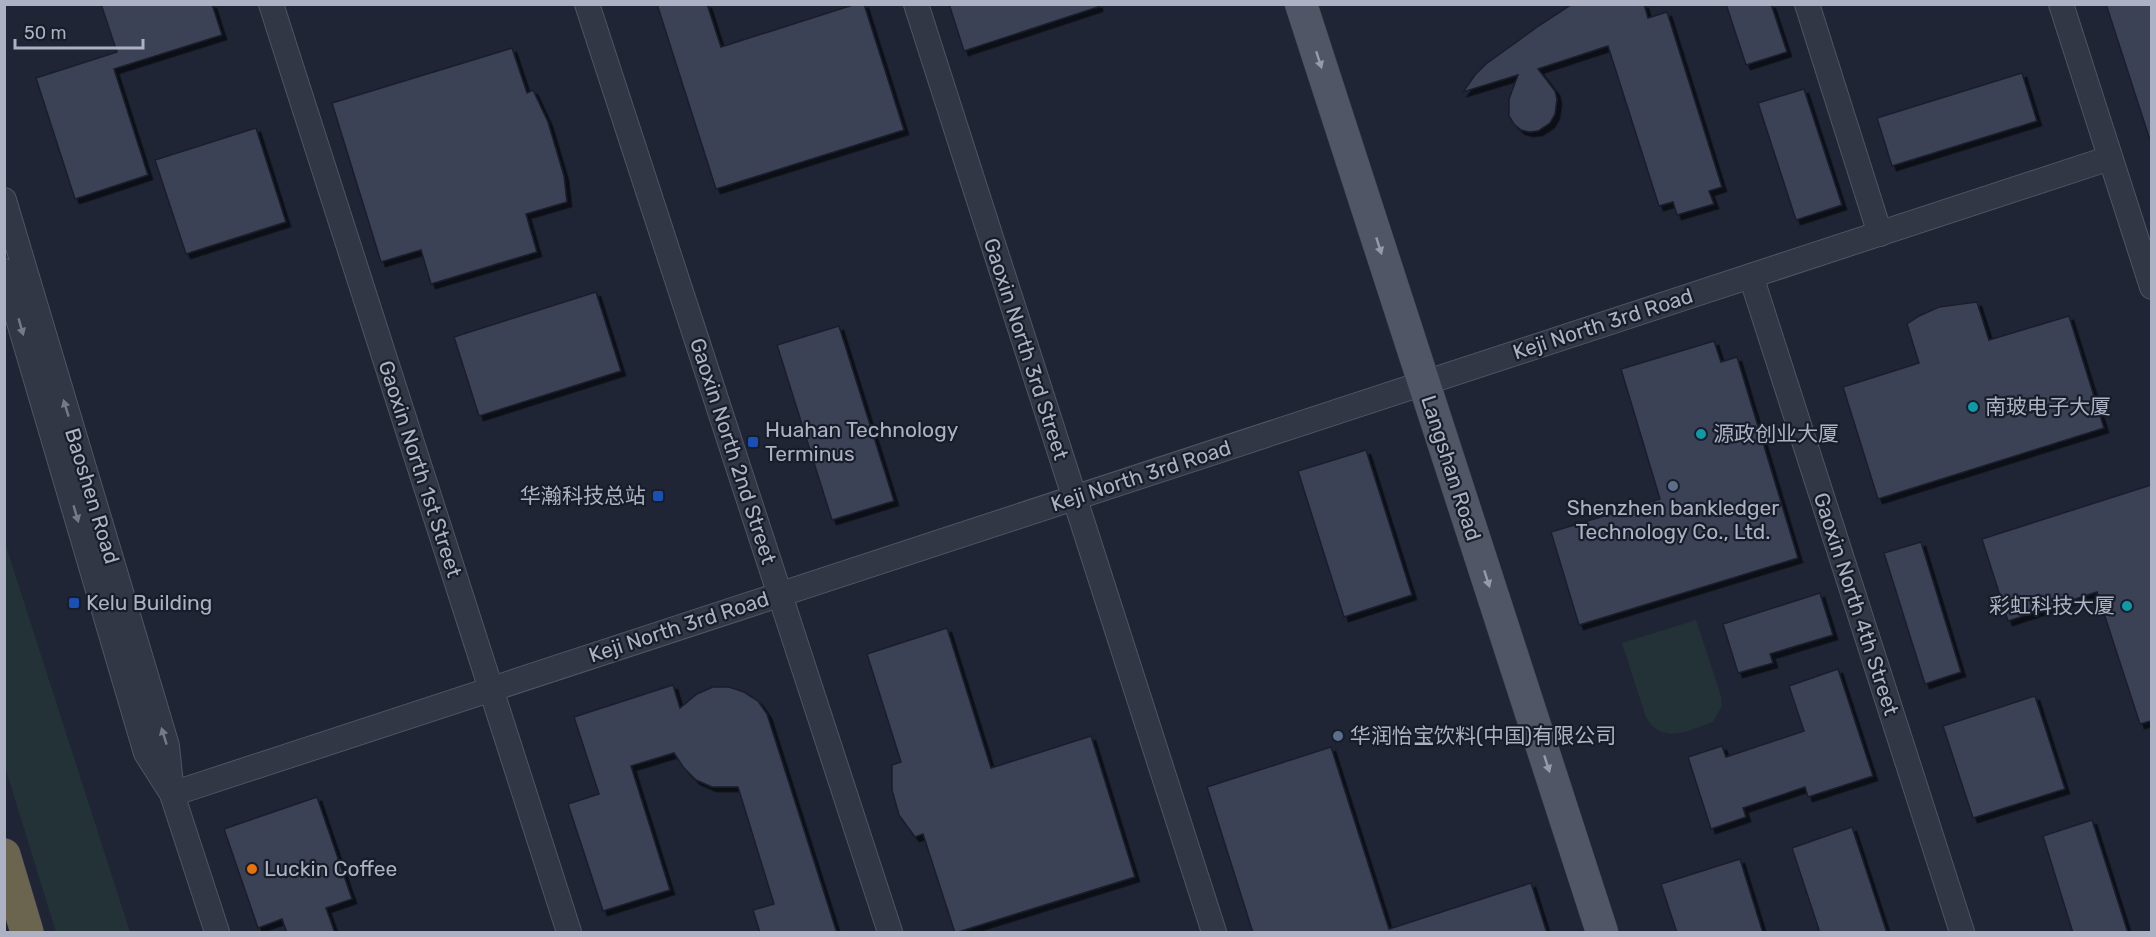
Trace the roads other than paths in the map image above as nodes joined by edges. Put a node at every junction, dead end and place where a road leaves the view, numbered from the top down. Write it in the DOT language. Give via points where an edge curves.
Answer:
graph roads {
  1 [pos="271,4"];
  2 [pos="587,4"];
  3 [pos="916,4"];
  4 [pos="1300,4"];
  5 [pos="1323,4"];
  6 [pos="1807,4"];
  7 [pos="2061,4"];
  8 [pos="2110,158"];
  9 [pos="4,200"];
  10 [pos="1880,234"];
  11 [pos="4,271"];
  12 [pos="1751,276"];
  13 [pos="2151,287"];
  14 [pos="1434,380"];
  15 [pos="1074,498"];
  16 [pos="779,594"];
  17 [pos="490,689"];
  18 [pos="172,794"];
  19 [pos="4,855"];
  20 [pos="27,933"];
  21 [pos="217,933"];
  22 [pos="569,933"];
  23 [pos="890,933"];
  24 [pos="1214,933"];
  25 [pos="1602,933"];
  26 [pos="1624,933"];
  27 [pos="1962,933"];
  1 -- 17 [label="street, Gaoxin North 1st Street"];
  2 -- 16 [label="street, Gaoxin North 2nd Street"];
  3 -- 15 [label="street, Gaoxin North 3rd Street"];
  4 -- 14 [label="main road, Langshan Road, one-way"];
  5 -- 14 [label="main road, Langshan Road"];
  6 -- 10 [label="street"];
  7 -- 8 [label="street"];
  8 -- 10 [label="street, Keji North 3rd Road"];
  8 -- 13 [label="street"];
  18 -- 9 [label="street, Baoshen Road, one-way" via="167,746"];
  10 -- 12 [label="street, Keji North 3rd Road"];
  11 -- 18 [label="street, Baoshen Road, one-way" via="146,753"];
  12 -- 14 [label="street, Keji North 3rd Road"];
  12 -- 27 [label="street, Gaoxin North 4th Street"];
  14 -- 15 [label="street, Keji North 3rd Road"];
  14 -- 25 [label="main road, Langshan Road, one-way"];
  14 -- 26 [label="main road, Langshan Road"];
  15 -- 16 [label="street, Keji North 3rd Road"];
  15 -- 24 [label="street, Gaoxin North 3rd Street"];
  16 -- 17 [label="street, Keji North 3rd Road"];
  16 -- 23 [label="street, Gaoxin North 2nd Street"];
  17 -- 18 [label="street, Keji North 3rd Road"];
  17 -- 22 [label="street, Gaoxin North 1st Street"];
  18 -- 21 [label="street, Baoshen Road"];
  19 -- 20 [label="highway"];
}
